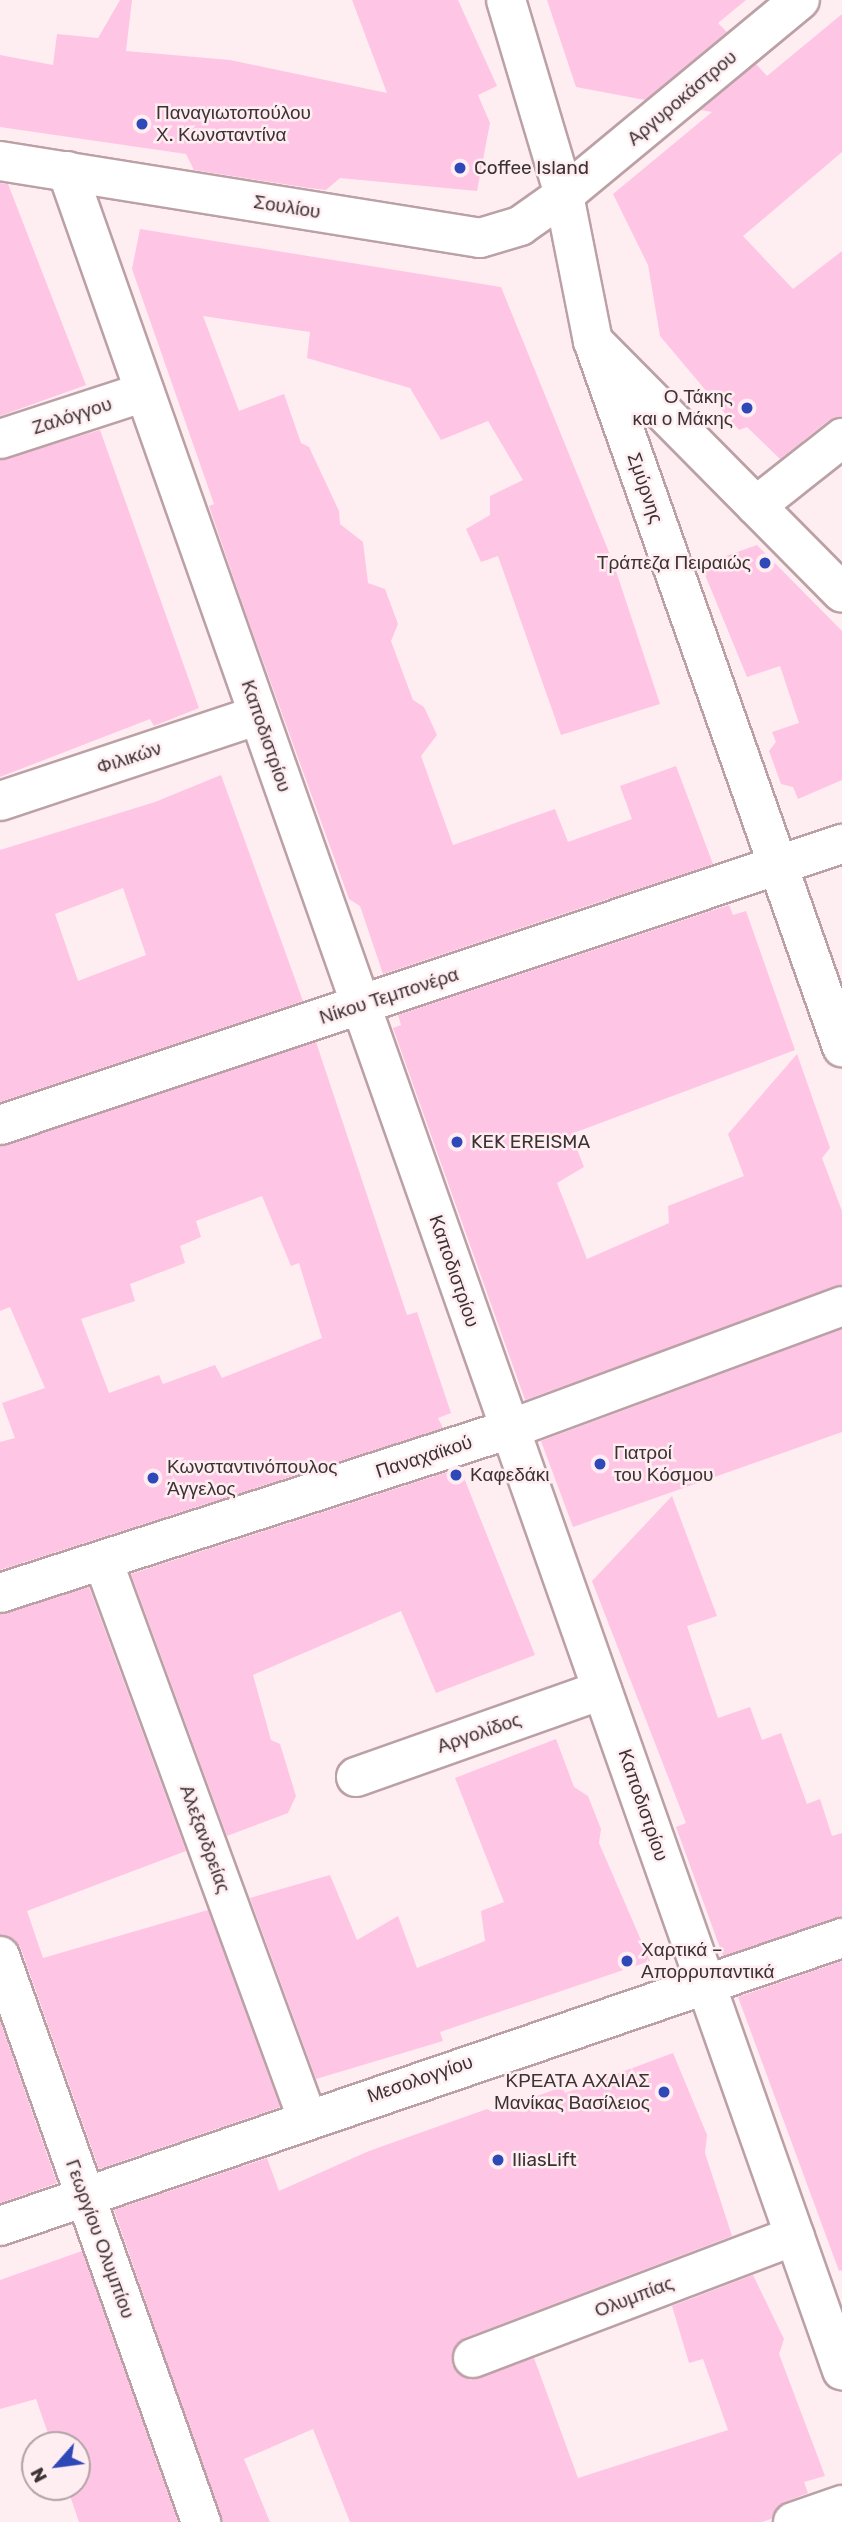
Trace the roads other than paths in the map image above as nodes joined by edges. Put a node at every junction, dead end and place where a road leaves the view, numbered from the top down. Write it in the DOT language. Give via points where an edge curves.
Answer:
graph roads {
  1 [pos="506,0"];
  2 [pos="800,0"];
  3 [pos="0,161"];
  4 [pos="67,171"];
  5 [pos="564,195"];
  6 [pos="593,341"];
  7 [pos="145,392"];
  8 [pos="842,438"];
  9 [pos="0,439"];
  10 [pos="757,506"];
  11 [pos="842,593"];
  12 [pos="258,715"];
  13 [pos="0,801"];
  14 [pos="842,844"];
  15 [pos="778,866"];
  16 [pos="361,1005"];
  17 [pos="842,1047"];
  18 [pos="0,1125"];
  19 [pos="842,1306"];
  20 [pos="510,1429"];
  21 [pos="103,1561"];
  22 [pos="0,1593"];
  23 [pos="602,1690"];
  24 [pos="356,1777"];
  25 [pos="842,1938"];
  26 [pos="0,1956"];
  27 [pos="705,1983"];
  28 [pos="307,2118"];
  29 [pos="85,2196"];
  30 [pos="0,2226"];
  31 [pos="795,2236"];
  32 [pos="473,2358"];
  33 [pos="842,2370"];
  34 [pos="842,2505"];
  35 [pos="201,2522"];
  36 [pos="793,2522"];
  1 -- 5 [label="street, Σμύρνης"];
  2 -- 5 [label="street, Αργυροκάστρου"];
  3 -- 4 [label="street, Σουλίου"];
  4 -- 5 [label="street, Σουλίου" via="480,238 520,226"];
  4 -- 7 [label="street, Καποδιστρίου"];
  5 -- 6 [label="street, Σμύρνης"];
  6 -- 10 [label="street"];
  6 -- 15 [label="street, Σμύρνης"];
  7 -- 9 [label="street, Ζαλόγγου"];
  7 -- 12 [label="street, Καποδιστρίου"];
  8 -- 10 [label="street"];
  10 -- 11 [label="street"];
  12 -- 13 [label="street, Φιλικών"];
  12 -- 16 [label="street, Καποδιστρίου"];
  14 -- 15 [label="street, Νίκου Τεμπονέρα"];
  15 -- 16 [label="street, Νίκου Τεμπονέρα"];
  15 -- 17 [label="street, Σμύρνης"];
  16 -- 18 [label="street, Νίκου Τεμπονέρα"];
  16 -- 20 [label="street, Καποδιστρίου"];
  19 -- 20 [label="street, Παναχαϊκού"];
  20 -- 21 [label="street, Παναχαϊκού"];
  20 -- 23 [label="street, Καποδιστρίου"];
  21 -- 22 [label="street, Παναχαϊκού"];
  21 -- 28 [label="street, Αλεξανδρείας"];
  23 -- 24 [label="street, Αργολίδος"];
  23 -- 27 [label="street, Καποδιστρίου"];
  25 -- 27 [label="street, Μεσολογγίου"];
  26 -- 29 [label="street, Γεωργίου Ολυμπίου"];
  27 -- 28 [label="street, Μεσολογγίου"];
  27 -- 31 [label="street, Καποδιστρίου"];
  28 -- 29 [label="street, Μεσολογγίου"];
  29 -- 30 [label="street, Μεσολογγίου"];
  29 -- 35 [label="street, Γεωργίου Ολυμπίου"];
  31 -- 32 [label="street, Ολυμπίας"];
  31 -- 33 [label="street, Καποδιστρίου"];
  34 -- 36 [label="street"];
}
